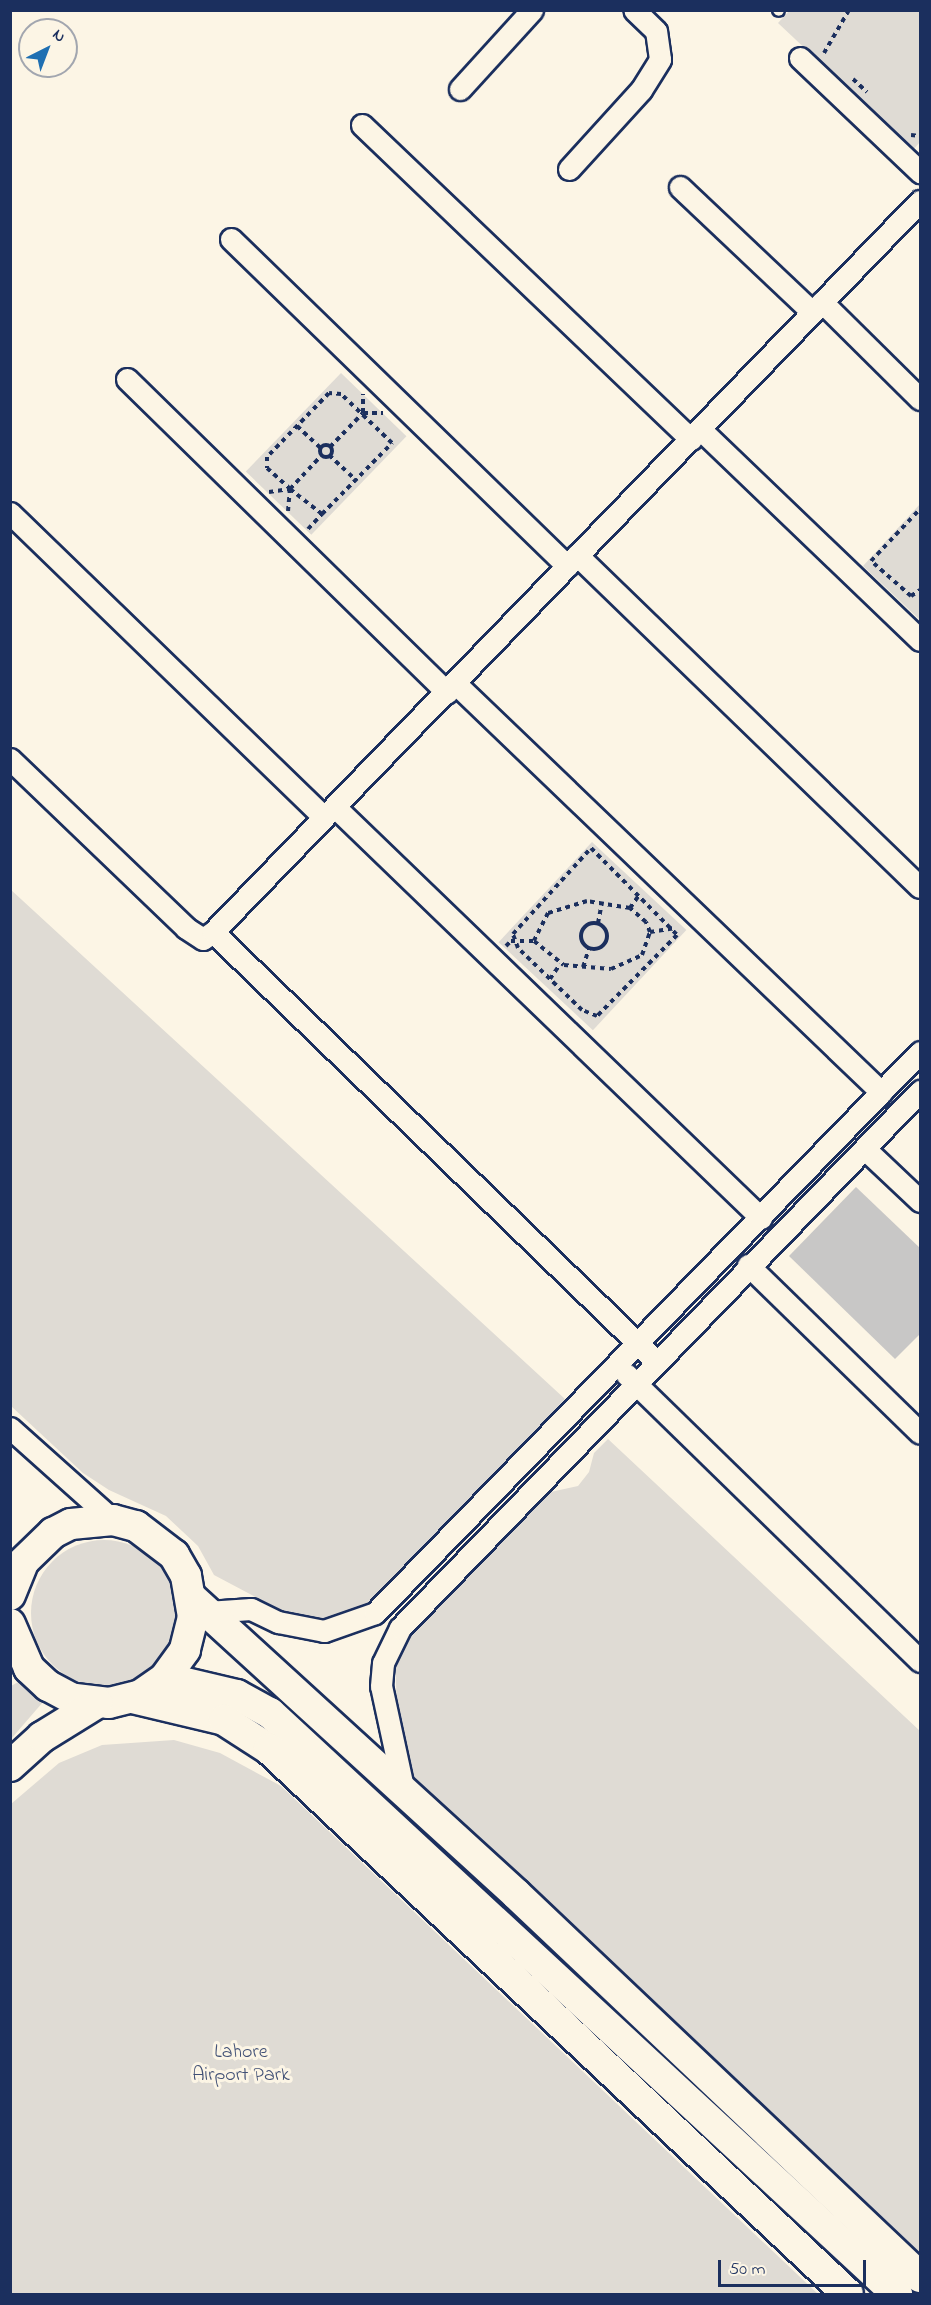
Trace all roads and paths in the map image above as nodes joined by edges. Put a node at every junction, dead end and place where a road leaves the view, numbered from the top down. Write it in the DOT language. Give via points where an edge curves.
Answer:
graph roads {
  1 [pos="532,10"];
  2 [pos="634,10"];
  3 [pos="849,10"];
  4 [pos="800,57"];
  5 [pos="828,64"];
  6 [pos="849,77"];
  7 [pos="460,89"];
  8 [pos="871,96"];
  9 [pos="362,125"];
  10 [pos="901,134"];
  11 [pos="921,136"];
  12 [pos="569,169"];
  13 [pos="921,172"];
  14 [pos="680,187"];
  15 [pos="921,201"];
  16 [pos="231,239"];
  17 [pos="817,307"];
  18 [pos="127,378"];
  19 [pos="921,399"];
  20 [pos="363,413"];
  21 [pos="297,426"];
  22 [pos="696,434"];
  23 [pos="330,447"];
  24 [pos="321,448"];
  25 [pos="329,455"];
  26 [pos="321,456"];
  27 [pos="356,480"];
  28 [pos="290,489"];
  29 [pos="921,510"];
  30 [pos="10,513"];
  31 [pos="572,561"];
  32 [pos="921,590"];
  33 [pos="911,596"];
  34 [pos="903,604"];
  35 [pos="921,640"];
  36 [pos="451,687"];
  37 [pos="10,759"];
  38 [pos="330,812"];
  39 [pos="921,887"];
  40 [pos="639,895"];
  41 [pos="602,902"];
  42 [pos="630,908"];
  43 [pos="693,911"];
  44 [pos="598,923"];
  45 [pos="675,929"];
  46 [pos="650,932"];
  47 [pos="213,933"];
  48 [pos="515,940"];
  49 [pos="534,941"];
  50 [pos="589,949"];
  51 [pos="493,959"];
  52 [pos="560,964"];
  53 [pos="583,967"];
  54 [pos="550,979"];
  55 [pos="921,1052"];
  56 [pos="921,1091"];
  57 [pos="881,1092"];
  58 [pos="865,1149"];
  59 [pos="921,1201"];
  60 [pos="761,1218"];
  61 [pos="748,1265"];
  62 [pos="638,1345"];
  63 [pos="657,1362"];
  64 [pos="617,1366"];
  65 [pos="636,1383"];
  66 [pos="10,1428"];
  67 [pos="921,1433"];
  68 [pos="113,1520"];
  69 [pos="12,1580"];
  70 [pos="200,1606"];
  71 [pos="10,1623"];
  72 [pos="921,1661"];
  73 [pos="165,1678"];
  74 [pos="132,1698"];
  75 [pos="97,1703"];
  76 [pos="10,1766"];
  77 [pos="404,1792"];
  78 [pos="921,2277"];
  79 [pos="848,2295"];
  80 [pos="897,2295"];
  1 -- 7 [label="street"];
  2 -- 12 [label="street" via="656,31 660,59 641,90"];
  3 -- 5 [label="path" via="824,51"];
  4 -- 13 [label="street"];
  6 -- 8 [label="path"];
  9 -- 22 [label="street"];
  10 -- 11 [label="path"];
  14 -- 17 [label="street"];
  15 -- 17 [label="street"];
  16 -- 31 [label="street"];
  17 -- 19 [label="street"];
  17 -- 22 [label="street"];
  18 -- 36 [label="street"];
  20 -- 21 [label="path" via="341,394 329,393"];
  20 -- 23 [label="path"];
  20 -- 27 [label="path" via="392,443"];
  21 -- 24 [label="path"];
  21 -- 28 [label="path" via="267,457 267,468"];
  22 -- 31 [label="street"];
  22 -- 35 [label="street"];
  23 -- 24 [label="path" via="326,443"];
  23 -- 25 [label="path" via="334,451"];
  24 -- 26 [label="path"];
  25 -- 26 [label="path" via="326,459"];
  25 -- 27 [label="path"];
  26 -- 28 [label="path"];
  27 -- 28 [label="path" via="322,514"];
  29 -- 33 [label="path" via="871,561"];
  30 -- 38 [label="street"];
  31 -- 36 [label="street"];
  31 -- 39 [label="street"];
  32 -- 33 [label="path"];
  33 -- 34 [label="path"];
  36 -- 38 [label="street"];
  36 -- 43 [label="street"];
  37 -- 47 [label="street" via="186,928 203,939"];
  38 -- 47 [label="street"];
  38 -- 51 [label="street"];
  40 -- 42 [label="path"];
  40 -- 45 [label="path"];
  40 -- 48 [label="path" via="591,848 514,928"];
  41 -- 42 [label="path"];
  41 -- 44 [label="path"];
  41 -- 49 [label="path" via="568,904 548,913"];
  42 -- 46 [label="path" via="646,922"];
  43 -- 45 [label="path"];
  43 -- 57 [label="street"];
  44 -- 50 [label="path" via="582,930 581,938"];
  44 -- 50 [label="path" via="607,940 598,948"];
  45 -- 46 [label="path"];
  45 -- 54 [label="path" via="677,938 597,1016 582,1010"];
  46 -- 53 [label="path" via="642,955 626,965"];
  47 -- 62 [label="street"];
  48 -- 49 [label="path"];
  48 -- 51 [label="path"];
  48 -- 54 [label="path"];
  49 -- 52 [label="path"];
  50 -- 53 [label="path"];
  51 -- 60 [label="street"];
  52 -- 53 [label="path"];
  52 -- 54 [label="path"];
  55 -- 57 [label="street"];
  56 -- 58 [label="street"];
  57 -- 60 [label="street"];
  58 -- 59 [label="street"];
  58 -- 61 [label="street"];
  60 -- 62 [label="street"];
  61 -- 63 [label="street"];
  61 -- 67 [label="street"];
  62 -- 63 [label="street"];
  62 -- 64 [label="street"];
  63 -- 65 [label="street"];
  64 -- 65 [label="street"];
  64 -- 70 [label="street" via="375,1613 324,1631 278,1623 251,1609"];
  65 -- 72 [label="street"];
  65 -- 77 [label="street" via="391,1641 381,1686"];
  66 -- 68 [label="street"];
  68 -- 69 [label="street" via="82,1522 53,1533 23,1562"];
  68 -- 70 [label="street" via="136,1526 168,1550"];
  70 -- 73 [label="street" via="185,1650"];
  70 -- 77 [label="street"];
  71 -- 75 [label="street" via="29,1668 48,1686 71,1698"];
  73 -- 74 [label="street"];
  73 -- 80 [label="street" via="237,1695 270,1713"];
  74 -- 75 [label="street"];
  74 -- 79 [label="street" via="213,1716 257,1739"];
  75 -- 76 [label="street" via="42,1737"];
  77 -- 78 [label="street"];
}
